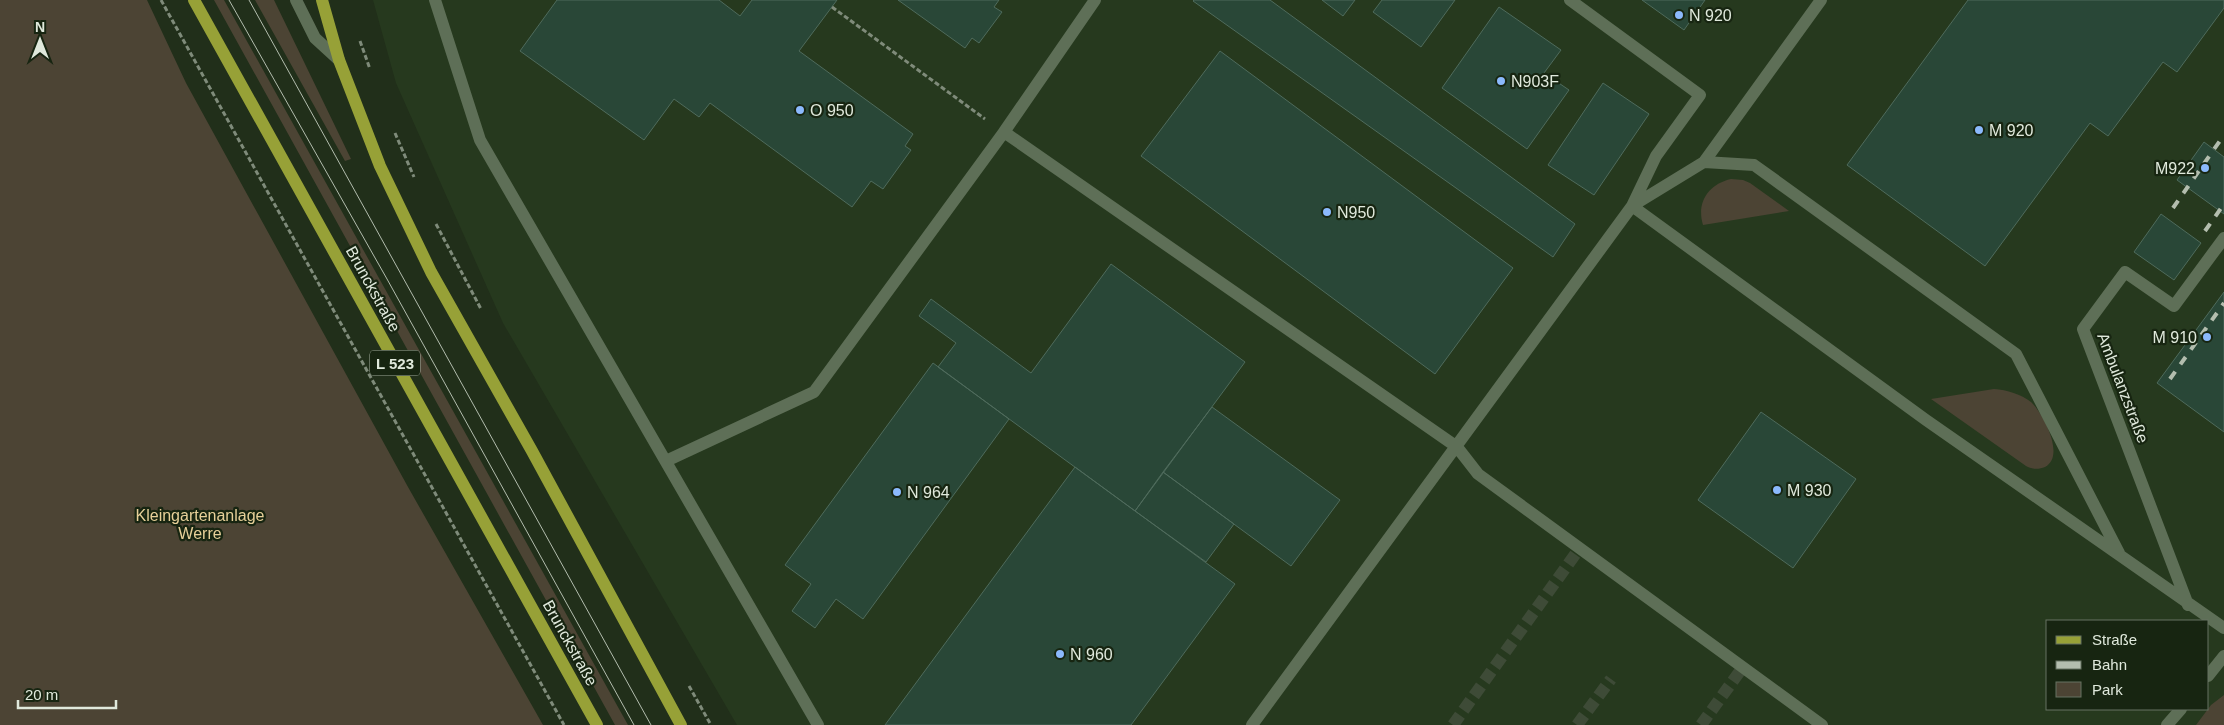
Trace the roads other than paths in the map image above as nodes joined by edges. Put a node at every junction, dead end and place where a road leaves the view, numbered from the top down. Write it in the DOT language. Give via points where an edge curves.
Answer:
graph roads {
  1 [pos="194,0"];
  2 [pos="296,0"];
  3 [pos="322,0"];
  4 [pos="435,0"];
  5 [pos="1095,0"];
  6 [pos="1570,0"];
  7 [pos="1821,0"];
  8 [pos="339,60"];
  9 [pos="1004,132"];
  10 [pos="1704,162"];
  11 [pos="1632,206"];
  12 [pos="2224,238"];
  13 [pos="1458,447"];
  14 [pos="666,461"];
  15 [pos="2120,554"];
  16 [pos="2188,605"];
  17 [pos="2224,628"];
  18 [pos="2224,656"];
  19 [pos="2209,675"];
  20 [pos="2180,710"];
  21 [pos="597,725"];
  22 [pos="681,725"];
  23 [pos="818,725"];
  24 [pos="1252,725"];
  25 [pos="1822,725"];
  26 [pos="2168,725"];
  1 -- 21 [label="main road, Brunckstraße / L 523"];
  2 -- 8 [label="street" via="315,38"];
  3 -- 8 [label="main road"];
  4 -- 14 [label="street" via="480,140"];
  5 -- 9 [label="street"];
  6 -- 11 [label="street" via="1700,95 1656,156"];
  7 -- 10 [label="street"];
  8 -- 22 [label="main road" via="380,166 431,272"];
  9 -- 13 [label="street"];
  9 -- 14 [label="street" via="814,392"];
  10 -- 11 [label="street"];
  10 -- 15 [label="street" via="1754,164 2016,354"];
  11 -- 13 [label="street"];
  11 -- 15 [label="street" via="1926,420"];
  12 -- 16 [label="street, Ambulanzstraße" via="2174,306 2125,272 2083,329"];
  13 -- 24 [label="street"];
  13 -- 25 [label="street" via="1478,474"];
  14 -- 23 [label="street"];
  15 -- 16 [label="street"];
  16 -- 17 [label="street"];
  18 -- 19 [label="street"];
  20 -- 26 [label="street"];
}
